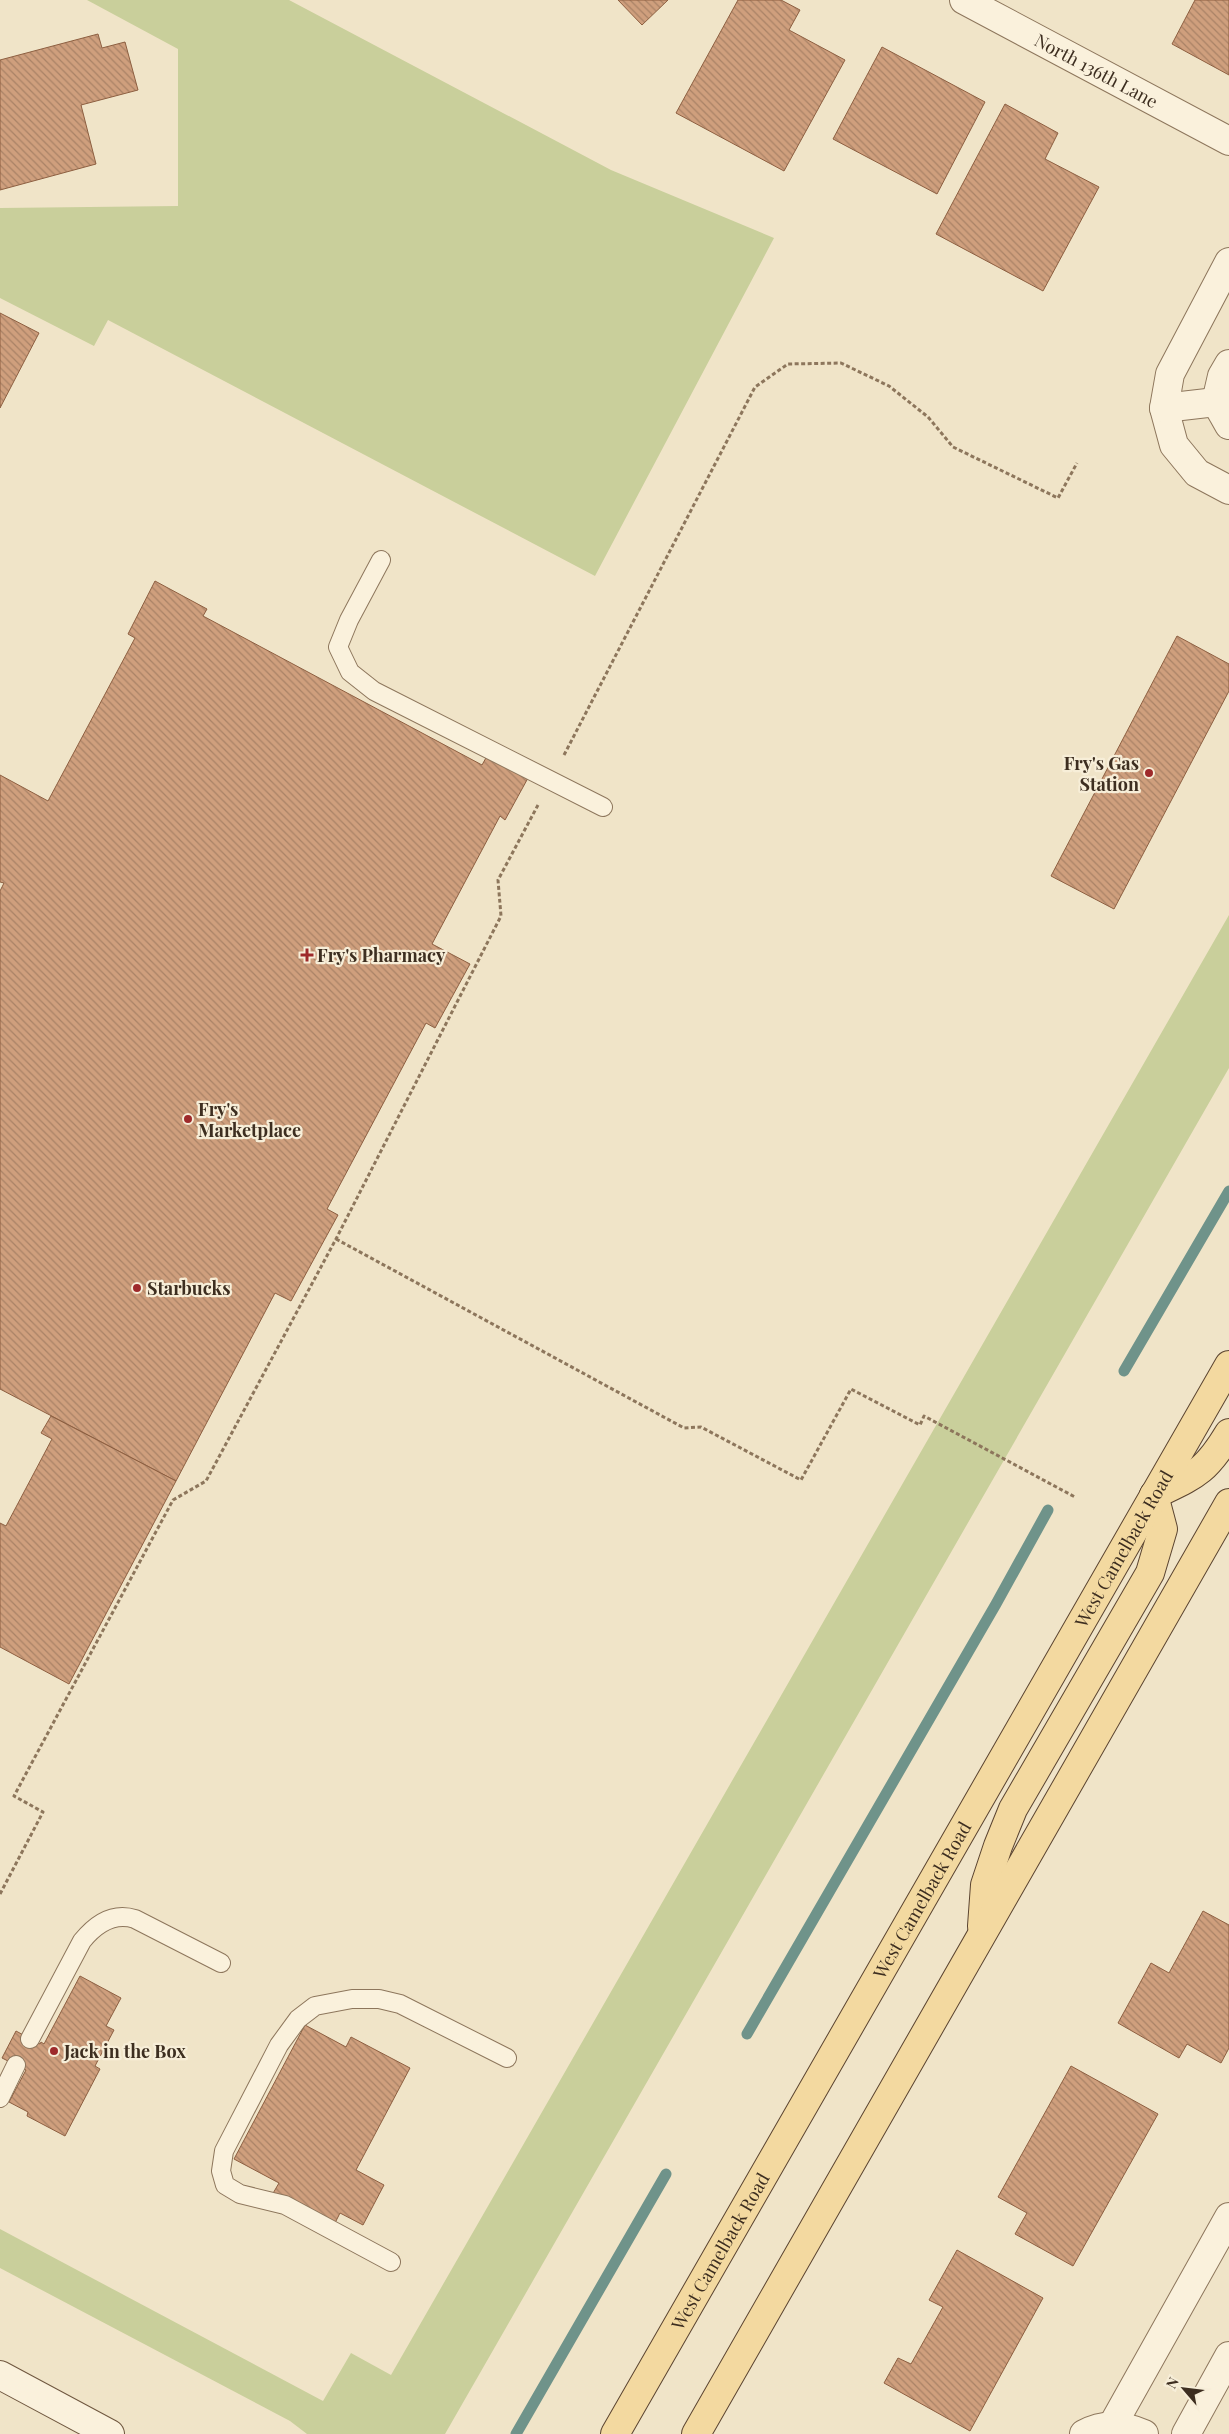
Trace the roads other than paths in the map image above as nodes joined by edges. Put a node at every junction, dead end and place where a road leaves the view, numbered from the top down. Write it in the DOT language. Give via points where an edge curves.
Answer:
graph roads {
  1 [pos="964,0"];
  2 [pos="1229,141"];
  3 [pos="1228,266"];
  4 [pos="1229,364"];
  5 [pos="1164,408"];
  6 [pos="1222,414"];
  7 [pos="1229,490"];
  8 [pos="381,560"];
  9 [pos="603,807"];
  10 [pos="1229,1365"];
  11 [pos="1229,1433"];
  12 [pos="1154,1495"];
  13 [pos="1229,1503"];
  14 [pos="981,1934"];
  15 [pos="221,1963"];
  16 [pos="30,2039"];
  17 [pos="507,2058"];
  18 [pos="16,2065"];
  19 [pos="0,2098"];
  20 [pos="1228,2221"];
  21 [pos="391,2262"];
  22 [pos="1229,2356"];
  23 [pos="0,2375"];
  24 [pos="1112,2426"];
  25 [pos="110,2434"];
  26 [pos="615,2434"];
  27 [pos="696,2434"];
  28 [pos="1084,2434"];
  29 [pos="1144,2434"];
  30 [pos="1186,2434"];
  1 -- 2 [label="street, North 136th Lane"];
  3 -- 5 [label="street" via="1170,374"];
  4 -- 6 [label="street" via="1222,376"];
  5 -- 6 [label="street"];
  5 -- 7 [label="street" via="1174,445 1197,472"];
  8 -- 9 [label="lane" via="338,647 350,672 374,691"];
  10 -- 12 [label="main road, West Camelback Road"];
  11 -- 12 [label="main road" via="1213,1459 1197,1474"];
  12 -- 14 [label="main road" via="1163,1529 1150,1573 1013,1809 985,1885"];
  12 -- 26 [label="main road, West Camelback Road"];
  13 -- 14 [label="main road"];
  14 -- 27 [label="main road"];
  15 -- 16 [label="lane" via="135,1919 116,1917 92,1929 82,1941"];
  17 -- 21 [label="lane" via="400,2004 379,1999 352,1999 315,2006 298,2019 279,2045 224,2151 221,2171 225,2185 240,2194 285,2205"];
  18 -- 19 [label="lane"];
  20 -- 24 [label="street"];
  22 -- 30 [label="street"];
  23 -- 25 [label="street"];
  24 -- 28 [label="street"];
  24 -- 29 [label="street"];
}
